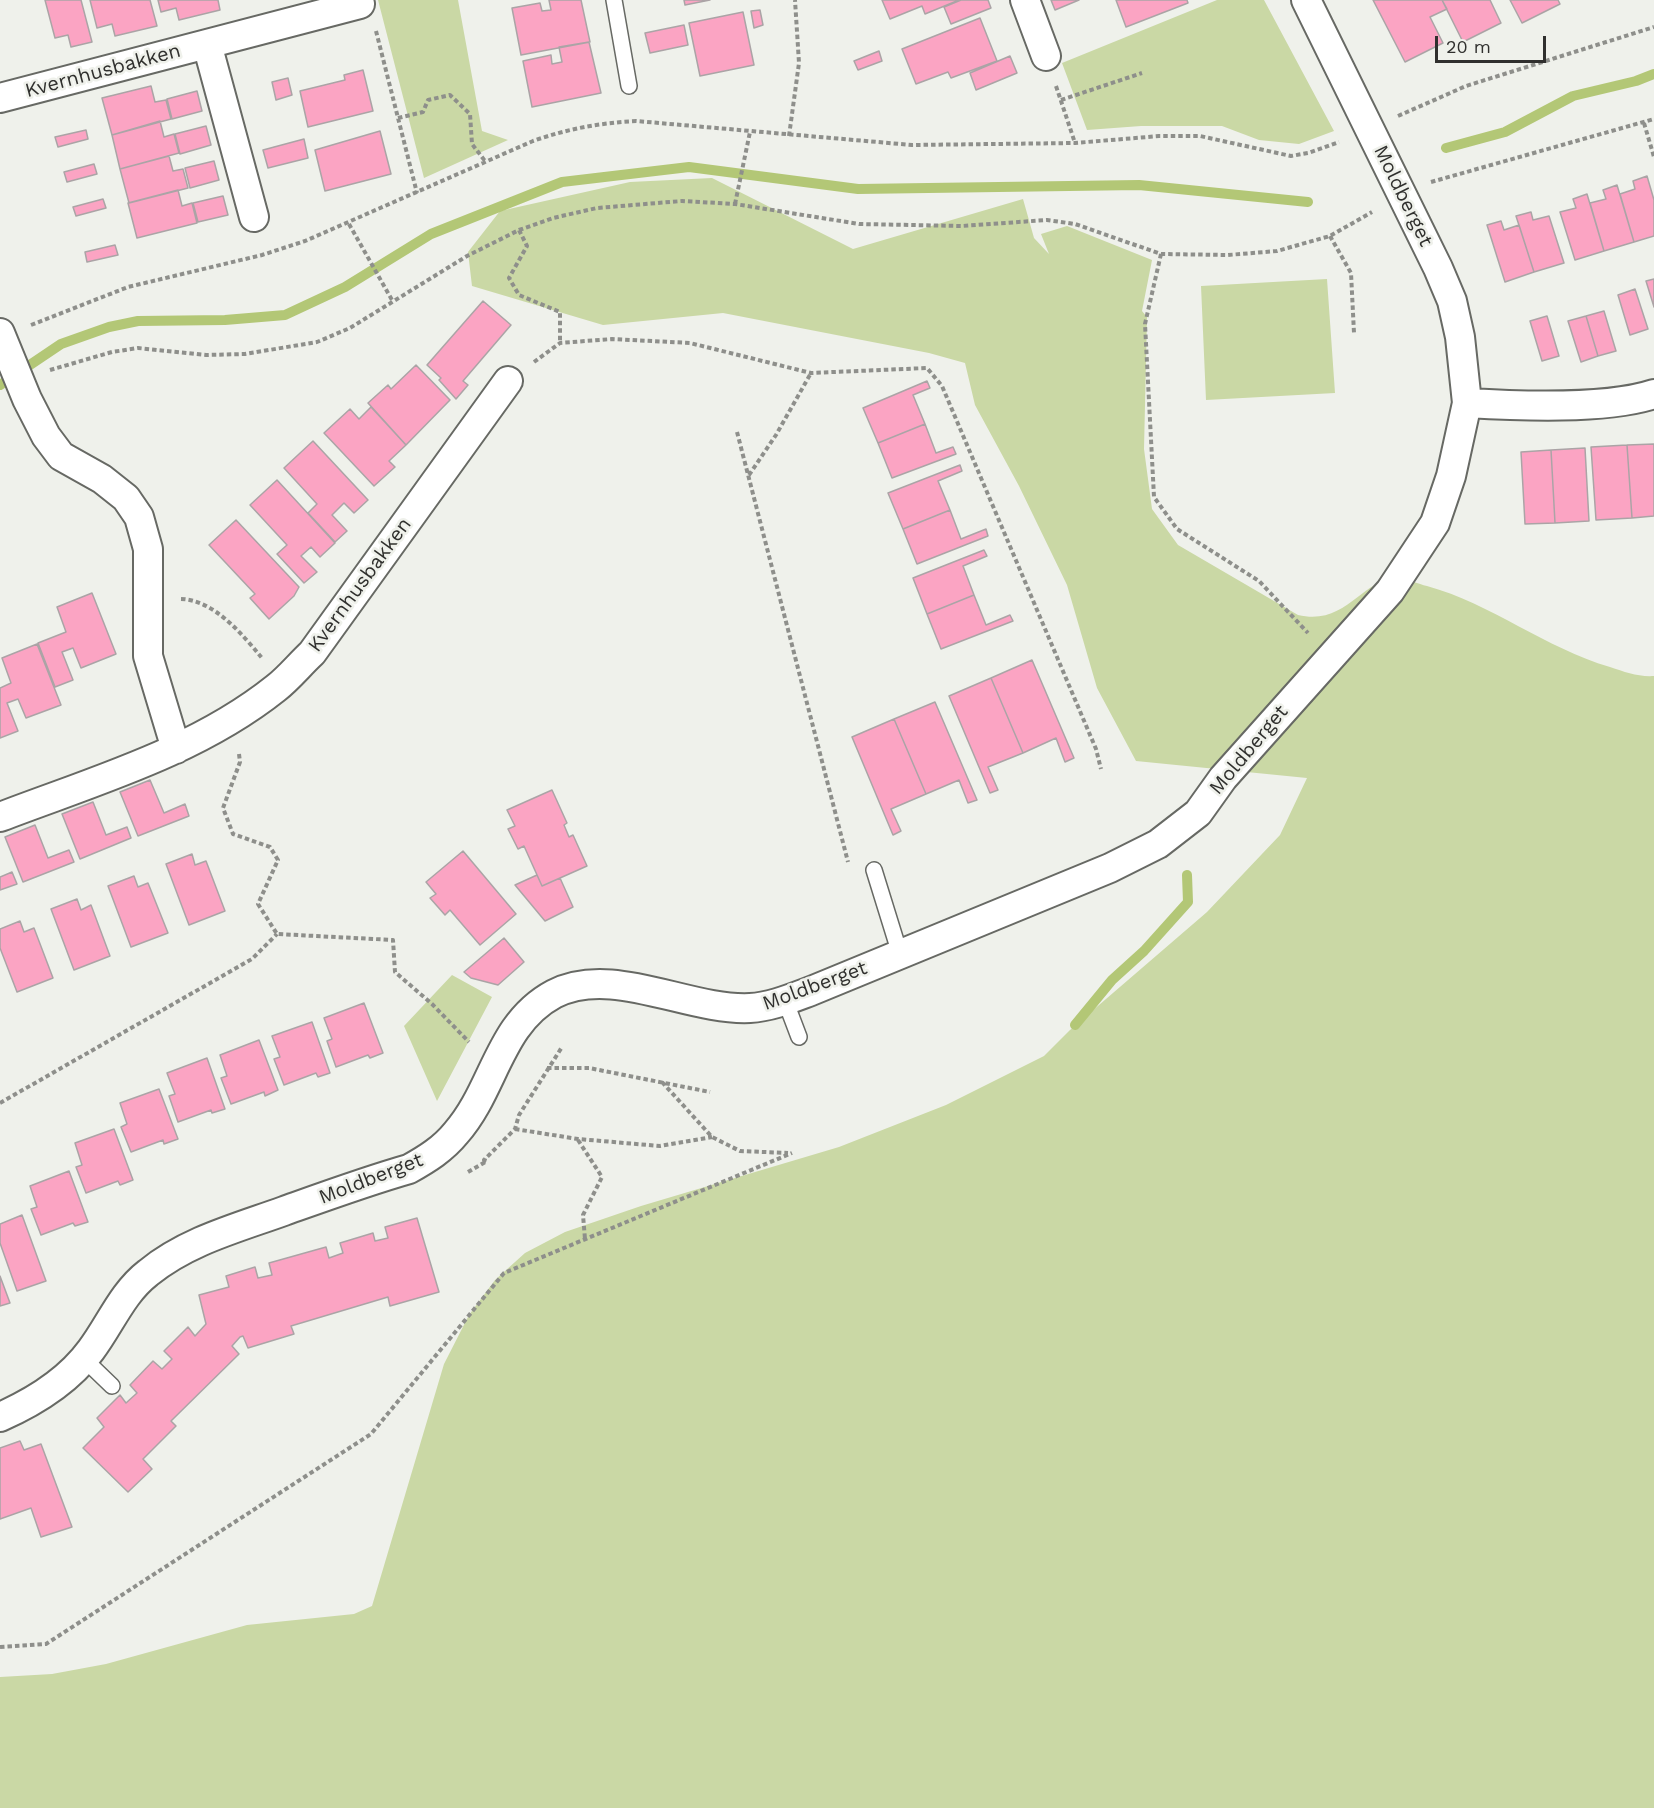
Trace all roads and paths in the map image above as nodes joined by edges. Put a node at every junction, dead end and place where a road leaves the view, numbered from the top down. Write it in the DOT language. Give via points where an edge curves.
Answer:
graph roads {
  1 [pos="614,0"];
  2 [pos="795,0"];
  3 [pos="1025,0"];
  4 [pos="1306,0"];
  5 [pos="367,13"];
  6 [pos="1654,27"];
  7 [pos="207,44"];
  8 [pos="1046,56"];
  9 [pos="1142,73"];
  10 [pos="629,86"];
  11 [pos="0,98"];
  12 [pos="1061,100"];
  13 [pos="1395,117"];
  14 [pos="399,118"];
  15 [pos="1654,119"];
  16 [pos="1644,123"];
  17 [pos="750,132"];
  18 [pos="789,136"];
  19 [pos="1348,139"];
  20 [pos="1075,143"];
  21 [pos="1654,157"];
  22 [pos="485,161"];
  23 [pos="1424,184"];
  24 [pos="417,193"];
  25 [pos="735,204"];
  26 [pos="1375,210"];
  27 [pos="254,217"];
  28 [pos="349,224"];
  29 [pos="519,230"];
  30 [pos="1330,236"];
  31 [pos="1161,254"];
  32 [pos="392,300"];
  33 [pos="12,330"];
  34 [pos="1354,333"];
  35 [pos="560,343"];
  36 [pos="47,371"];
  37 [pos="811,374"];
  38 [pos="508,381"];
  39 [pos="1654,394"];
  40 [pos="1467,403"];
  41 [pos="737,432"];
  42 [pos="748,475"];
  43 [pos="196,601"];
  44 [pos="1313,639"];
  45 [pos="265,663"];
  46 [pos="235,718"];
  47 [pos="176,749"];
  48 [pos="1101,770"];
  49 [pos="0,817"];
  50 [pos="850,869"];
  51 [pos="874,870"];
  52 [pos="277,934"];
  53 [pos="900,954"];
  54 [pos="785,1000"];
  55 [pos="799,1037"];
  56 [pos="471,1045"];
  57 [pos="562,1047"];
  58 [pos="546,1068"];
  59 [pos="662,1082"];
  60 [pos="710,1092"];
  61 [pos="0,1103"];
  62 [pos="515,1129"];
  63 [pos="712,1137"];
  64 [pos="578,1139"];
  65 [pos="487,1161"];
  66 [pos="585,1239"];
  67 [pos="84,1359"];
  68 [pos="111,1386"];
  69 [pos="0,1417"];
  70 [pos="0,1647"];
  1 -- 10 [label="lane"];
  2 -- 18 [label="path" via="799,63"];
  3 -- 8 [label="street"];
  4 -- 40 [label="street, Moldberget" via="1452,301"];
  5 -- 7 [label="street, Kvernhusbakken"];
  5 -- 14 [label="path"];
  6 -- 13 [label="path" via="1466,86"];
  7 -- 11 [label="street, Kvernhusbakken"];
  7 -- 27 [label="street, Kvernhusbakken"];
  8 -- 12 [label="path"];
  9 -- 12 [label="path"];
  12 -- 20 [label="path"];
  14 -- 22 [label="path" via="423,112 428,100 450,95 470,114 472,144"];
  14 -- 24 [label="path"];
  15 -- 16 [label="path"];
  16 -- 21 [label="path"];
  16 -- 23 [label="path"];
  17 -- 18 [label="path"];
  17 -- 22 [label="path" via="636,121 598,123 564,130"];
  17 -- 25 [label="path"];
  18 -- 20 [label="path" via="912,145"];
  19 -- 20 [label="path" via="1291,156 1200,136"];
  22 -- 24 [label="path"];
  24 -- 28 [label="path"];
  25 -- 29 [label="path" via="682,201 597,208"];
  25 -- 31 [label="path" via="870,224 962,226 1047,220 1096,230"];
  26 -- 30 [label="path"];
  28 -- 32 [label="path"];
  28 -- 33 [label="path" via="262,255 128,287"];
  29 -- 32 [label="path"];
  29 -- 35 [label="path" via="526,246 508,278 519,295 560,312"];
  30 -- 31 [label="path" via="1277,251"];
  30 -- 34 [label="path" via="1350,273"];
  31 -- 44 [label="path" via="1145,324 1154,497 1177,529 1259,581"];
  32 -- 36 [label="path" via="350,328 317,342 245,354 206,355 138,348"];
  33 -- 47 [label="street" via="27,399 46,436 61,456 126,498 139,517 148,549 148,656"];
  35 -- 37 [label="path" via="612,339 690,343"];
  35 -- 38 [label="path"];
  37 -- 42 [label="path"];
  37 -- 48 [label="path" via="927,368 942,386 1096,749"];
  38 -- 46 [label="street, Kvernhusbakken" via="312,652 278,687"];
  39 -- 40 [label="street" via="1609,403"];
  40 -- 53 [label="street, Moldberget" via="1438,514 1414,557 1390,591 1223,778 1198,813 1158,844 1110,868"];
  41 -- 42 [label="path"];
  42 -- 50 [label="path"];
  43 -- 45 [label="path" via="220,615"];
  46 -- 47 [label="street, Kvernhusbakken"];
  46 -- 52 [label="path" via="240,762 223,808 233,834 270,847 278,860 258,904"];
  47 -- 49 [label="street, Kvernhusbakken"];
  51 -- 53 [label="lane"];
  52 -- 56 [label="path" via="393,940 395,972"];
  52 -- 61 [label="path" via="252,959"];
  53 -- 54 [label="street, Moldberget"];
  54 -- 55 [label="lane"];
  54 -- 67 [label="street, Moldberget" via="752,1008 728,1007 594,983 554,994 522,1018 458,1132 431,1157 410,1169 213,1236 166,1260 130,1291"];
  57 -- 58 [label="path"];
  58 -- 59 [label="path" via="589,1068"];
  58 -- 62 [label="path"];
  59 -- 60 [label="path"];
  59 -- 63 [label="path"];
  62 -- 64 [label="path"];
  62 -- 65 [label="path" via="484,1160"];
  63 -- 64 [label="path" via="660,1146"];
  63 -- 66 [label="path" via="740,1151 792,1153"];
  64 -- 66 [label="path" via="602,1177 583,1215"];
  66 -- 70 [label="path" via="504,1273 371,1434 46,1644"];
  67 -- 68 [label="lane"];
  67 -- 69 [label="street, Moldberget" via="51,1388"];
}
